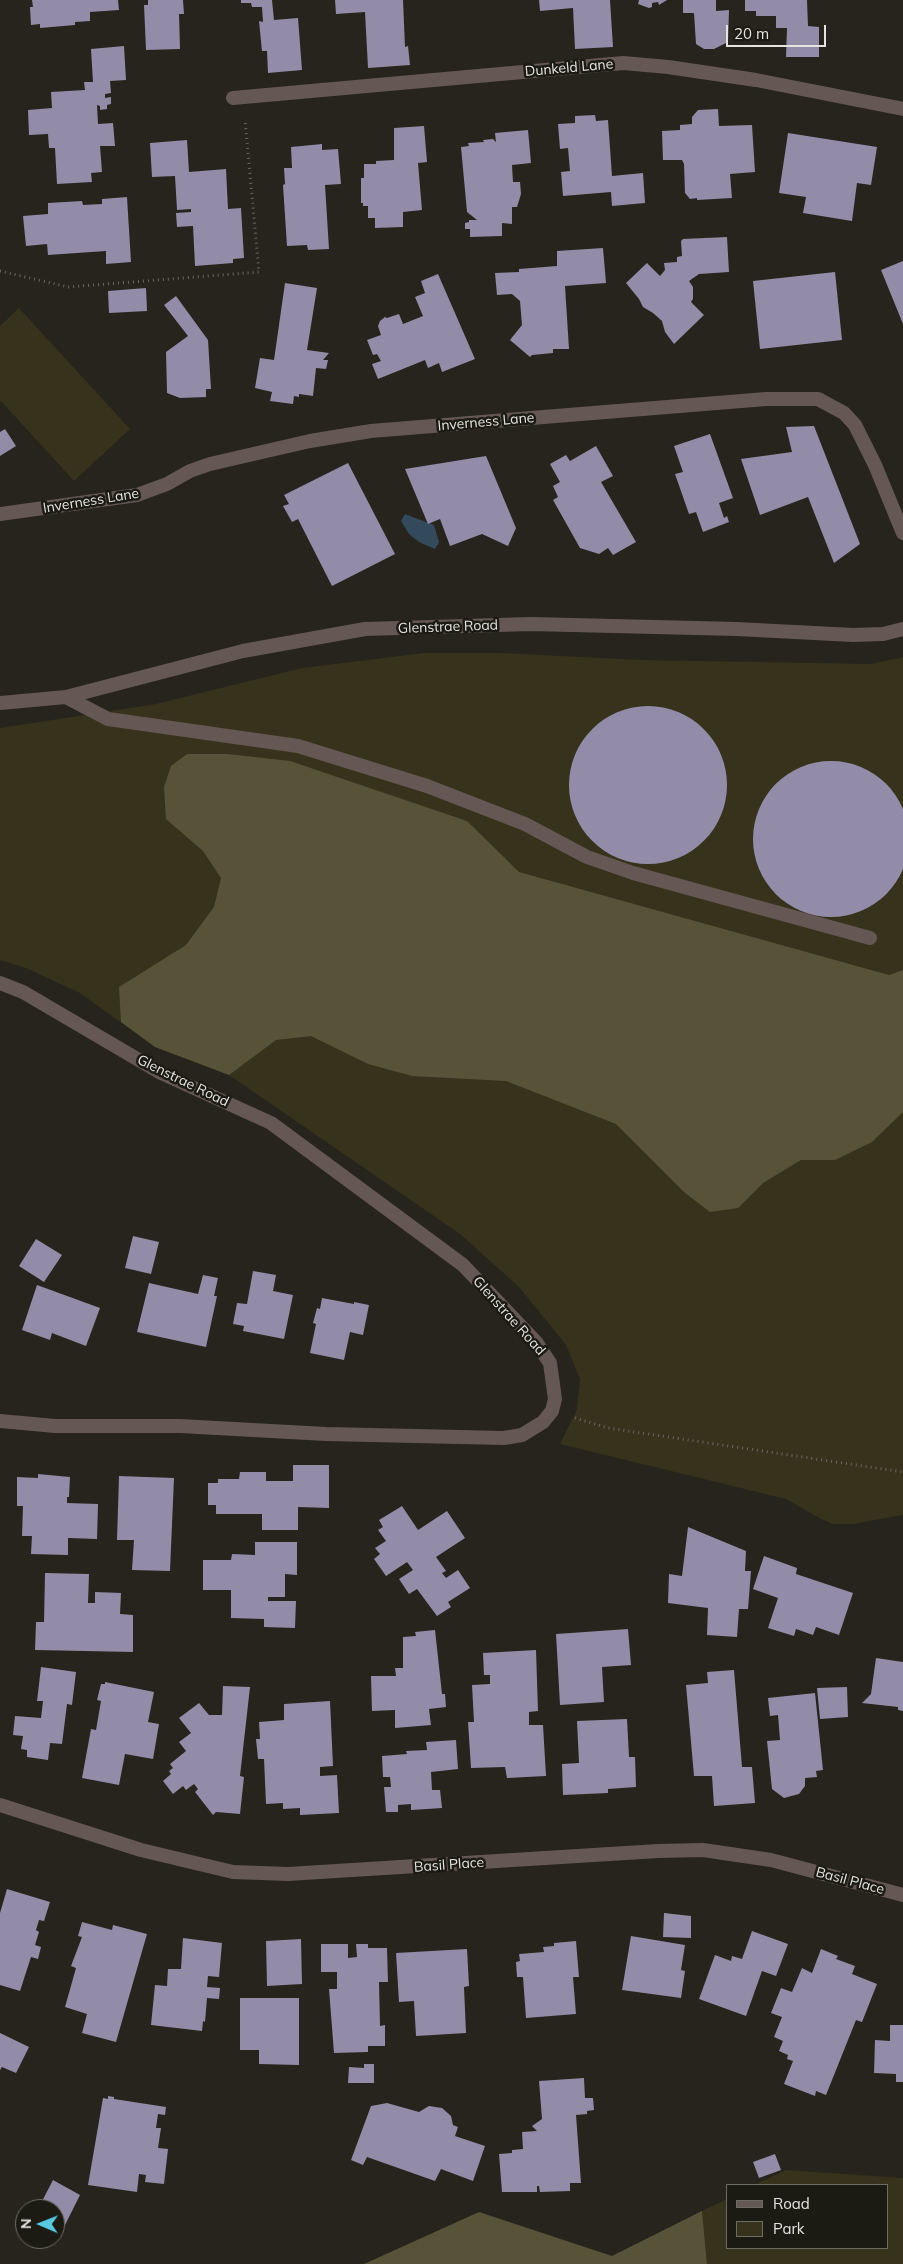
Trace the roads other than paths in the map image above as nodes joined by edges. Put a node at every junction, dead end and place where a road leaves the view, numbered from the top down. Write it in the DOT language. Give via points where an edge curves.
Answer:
graph roads {
  1 [pos="238,97"];
  2 [pos="903,109"];
  3 [pos="0,514"];
  4 [pos="903,533"];
  5 [pos="903,629"];
  6 [pos="66,697"];
  7 [pos="0,703"];
  8 [pos="870,938"];
  9 [pos="0,983"];
  10 [pos="0,1421"];
  11 [pos="0,1805"];
  12 [pos="903,1895"];
  1 -- 2 [label="street, Dunkeld Lane" via="623,63 756,80"];
  3 -- 4 [label="street, Inverness Lane" via="137,495 210,464 371,431 802,398 829,403 855,425"];
  5 -- 6 [label="street, Glenstrae Road" via="883,634 853,635 531,624 365,630 243,651"];
  6 -- 7 [label="street, Glenstrae Road"];
  6 -- 8 [label="street" via="108,720 298,746 427,786 524,824 587,857 633,873"];
  9 -- 10 [label="street, Glenstrae Road" via="23,992 161,1073 271,1123 463,1265 536,1342 550,1364 555,1398 552,1411 543,1422 530,1432 504,1438 326,1434 180,1426 55,1426"];
  11 -- 12 [label="street, Basil Place" via="141,1850 233,1872 288,1874 658,1850 703,1850 771,1860"];
}
